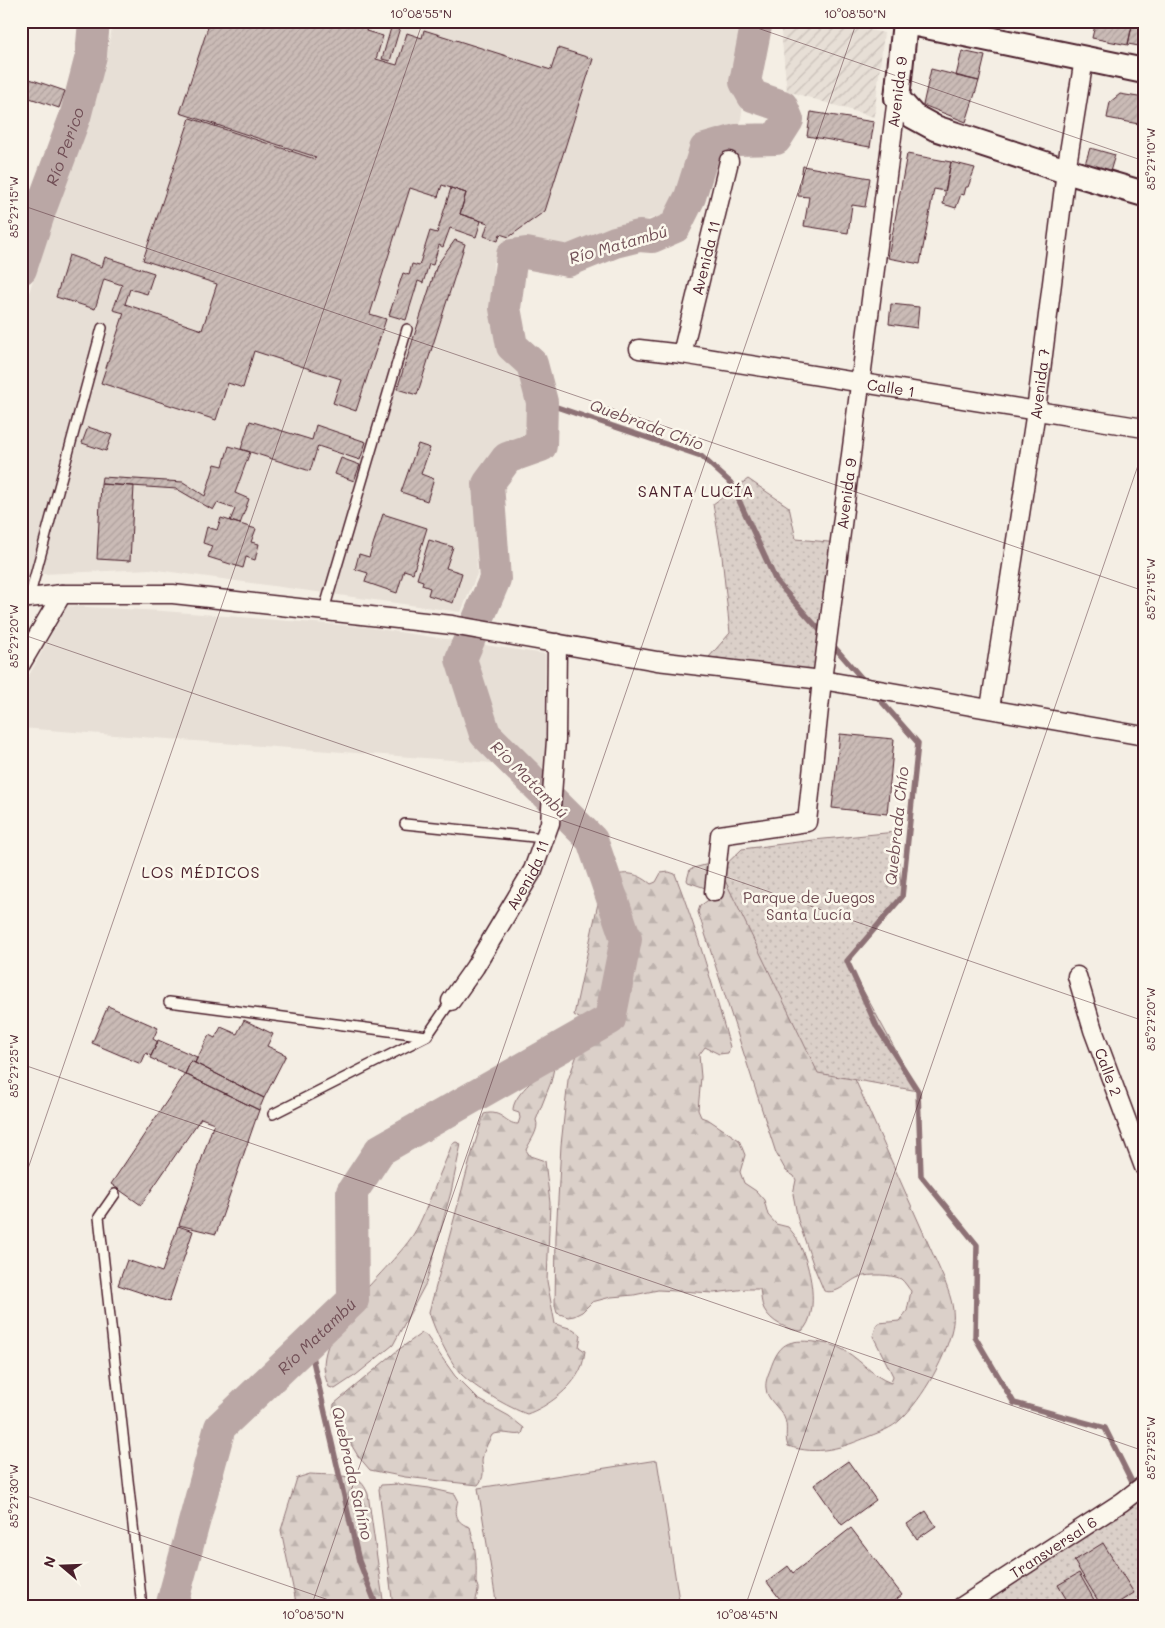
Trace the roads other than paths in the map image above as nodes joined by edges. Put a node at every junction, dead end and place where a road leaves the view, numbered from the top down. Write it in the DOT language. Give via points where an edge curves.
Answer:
graph roads {
  1 [pos="904,22"];
  2 [pos="980,29"];
  3 [pos="1084,59"];
  4 [pos="1144,71"];
  5 [pos="897,98"];
  6 [pos="729,162"];
  7 [pos="1066,171"];
  8 [pos="1144,194"];
  9 [pos="102,328"];
  10 [pos="407,328"];
  11 [pos="639,349"];
  12 [pos="682,354"];
  13 [pos="859,383"];
  14 [pos="1036,411"];
  15 [pos="1144,428"];
  16 [pos="62,594"];
  17 [pos="25,598"];
  18 [pos="324,610"];
  19 [pos="557,643"];
  20 [pos="21,664"];
  21 [pos="822,680"];
  22 [pos="990,708"];
  23 [pos="1144,736"];
  24 [pos="405,824"];
  25 [pos="547,830"];
  26 [pos="714,892"];
  27 [pos="1077,976"];
  28 [pos="451,1001"];
  29 [pos="170,1002"];
  30 [pos="427,1036"];
  31 [pos="273,1114"];
  32 [pos="1144,1167"];
  33 [pos="115,1194"];
  34 [pos="1144,1485"];
  35 [pos="142,1607"];
  36 [pos="961,1607"];
  1 -- 2 [label="main road"];
  1 -- 5 [label="main road, Avenida 9"];
  2 -- 3 [label="main road"];
  3 -- 4 [label="main road"];
  3 -- 7 [label="street, Avenida 7"];
  5 -- 7 [label="main road" via="913,116 935,128"];
  5 -- 13 [label="street, Avenida 9"];
  6 -- 12 [label="street, Avenida 11"];
  7 -- 8 [label="main road"];
  7 -- 14 [label="street, Avenida 7"];
  9 -- 17 [label="lane"];
  10 -- 18 [label="lane"];
  11 -- 12 [label="street, Calle 1"];
  12 -- 13 [label="street, Calle 1"];
  13 -- 14 [label="street, Calle 1"];
  13 -- 21 [label="street, Avenida 9"];
  14 -- 15 [label="street, Calle 1"];
  14 -- 22 [label="street, Avenida 7"];
  16 -- 17 [label="street"];
  16 -- 18 [label="street" via="173,594"];
  16 -- 20 [label="street"];
  18 -- 19 [label="street" via="452,625"];
  19 -- 21 [label="street" via="658,661"];
  19 -- 25 [label="street, Avenida 11" via="556,740"];
  21 -- 22 [label="street"];
  21 -- 26 [label="street, Avenida 9" via="807,822 720,835"];
  22 -- 23 [label="street"];
  24 -- 25 [label="lane"];
  25 -- 28 [label="street, Avenida 11" via="533,870"];
  27 -- 32 [label="street, Calle 2" via="1093,1030"];
  28 -- 30 [label="lane"];
  29 -- 30 [label="lane"];
  30 -- 31 [label="lane"];
  33 -- 35 [label="lane" via="99,1217"];
  34 -- 36 [label="street, Transversal 6"];
}
